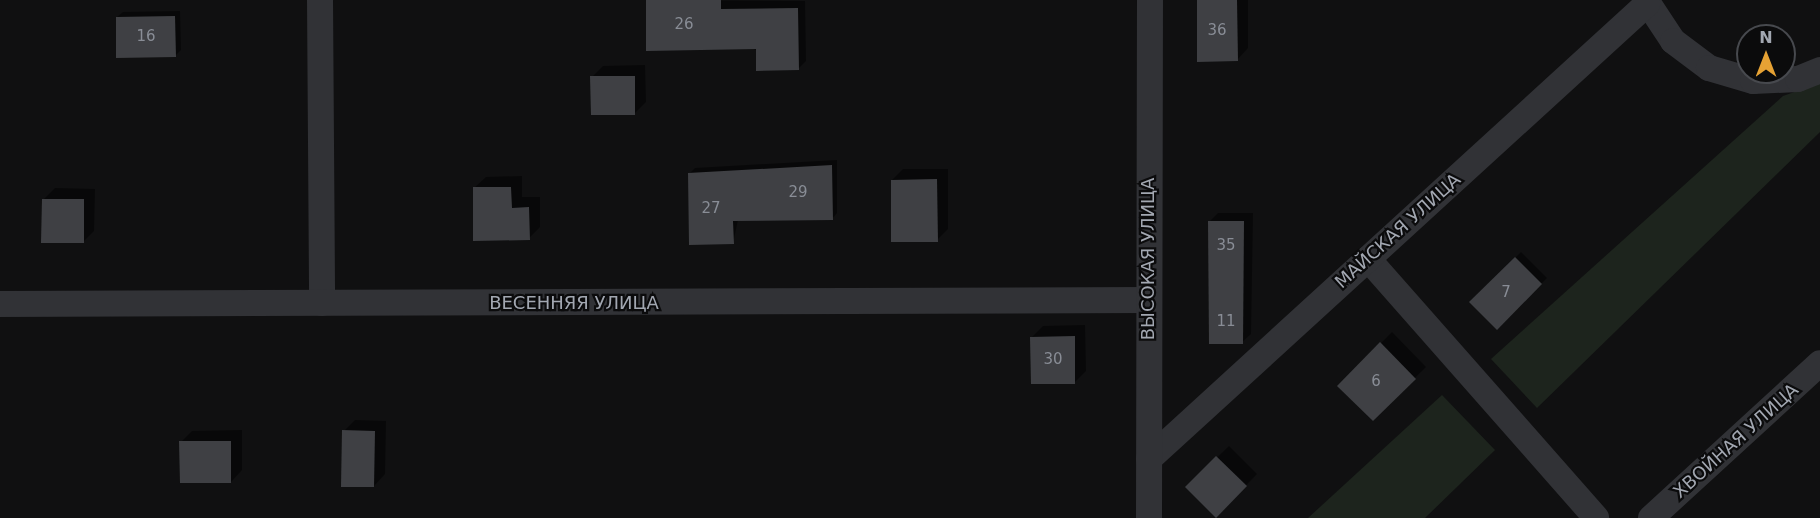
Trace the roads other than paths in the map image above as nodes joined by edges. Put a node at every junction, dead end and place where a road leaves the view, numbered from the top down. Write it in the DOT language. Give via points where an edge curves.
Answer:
graph roads {
  1 [pos="320,0"];
  2 [pos="1150,0"];
  3 [pos="1647,2"];
  4 [pos="1820,70"];
  5 [pos="1368,259"];
  6 [pos="1147,300"];
  7 [pos="322,303"];
  8 [pos="0,304"];
  9 [pos="1820,363"];
  10 [pos="1149,459"];
  11 [pos="1149,518"];
  12 [pos="1596,518"];
  13 [pos="1651,518"];
  1 -- 7 [label="street"];
  2 -- 6 [label="street, ВЫСОКАЯ УЛИЦА"];
  3 -- 4 [label="street" via="1673,41 1709,68 1753,81 1798,79"];
  3 -- 5 [label="street, МАЙСКАЯ УЛИЦА"];
  5 -- 10 [label="street, МАЙСКАЯ УЛИЦА"];
  5 -- 12 [label="street"];
  6 -- 7 [label="street, ВЕСЕННЯЯ УЛИЦА"];
  6 -- 10 [label="street, ВЫСОКАЯ УЛИЦА"];
  7 -- 8 [label="street, ВЕСЕННЯЯ УЛИЦА"];
  9 -- 13 [label="street, ХВОЙНАЯ УЛИЦА"];
  10 -- 11 [label="street, ВЫСОКАЯ УЛИЦА"];
}
